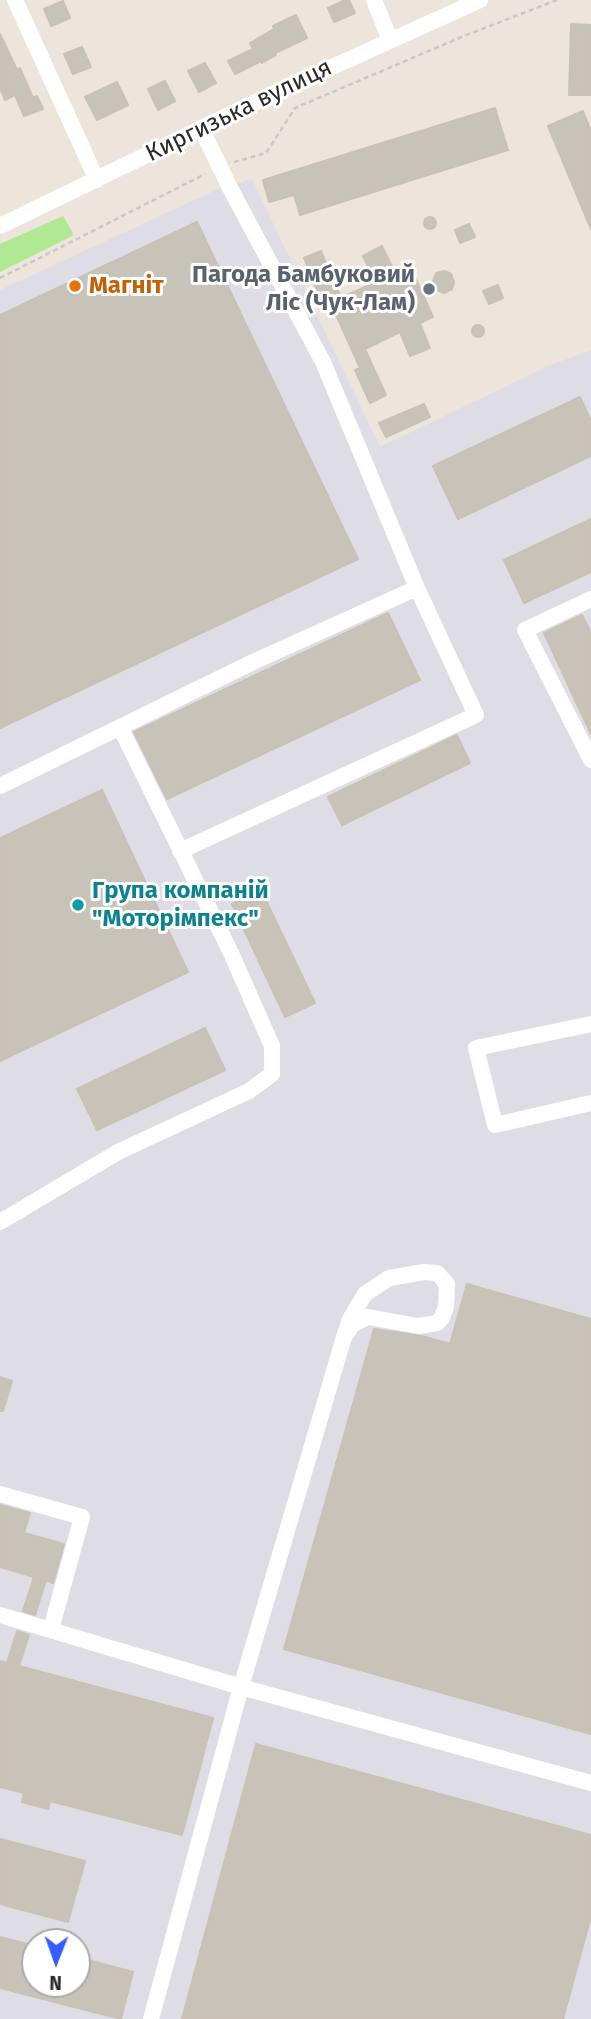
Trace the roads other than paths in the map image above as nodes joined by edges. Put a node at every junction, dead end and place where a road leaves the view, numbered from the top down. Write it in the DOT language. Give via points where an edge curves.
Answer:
graph roads {
  1 [pos="15,0"];
  2 [pos="374,0"];
  3 [pos="480,0"];
  4 [pos="390,40"];
  5 [pos="202,130"];
  6 [pos="97,180"];
  7 [pos="0,226"];
  8 [pos="417,588"];
  9 [pos="591,600"];
  10 [pos="120,727"];
  11 [pos="591,760"];
  12 [pos="0,786"];
  13 [pos="180,851"];
  14 [pos="591,1024"];
  15 [pos="591,1103"];
  16 [pos="0,1222"];
  17 [pos="344,1337"];
  18 [pos="0,1494"];
  19 [pos="0,1615"];
  20 [pos="51,1629"];
  21 [pos="241,1686"];
  22 [pos="591,1783"];
  23 [pos="151,2019"];
  1 -- 6 [label="street"];
  2 -- 4 [label="street"];
  3 -- 4 [label="street, Киргизька вулиця"];
  4 -- 5 [label="street, Киргизька вулиця"];
  5 -- 6 [label="street, Киргизька вулиця"];
  5 -- 8 [label="street" via="323,362"];
  6 -- 7 [label="street, Киргизька вулиця"];
  8 -- 10 [label="street"];
  8 -- 13 [label="street" via="476,715"];
  9 -- 11 [label="street" via="525,630"];
  10 -- 12 [label="street"];
  10 -- 13 [label="street"];
  13 -- 16 [label="street" via="272,1046 272,1074 249,1091 118,1152"];
  14 -- 15 [label="street" via="476,1048 495,1125"];
  17 -- 17 [label="street" via="365,1294 389,1278 437,1273 447,1284 446,1306 437,1323 418,1326 368,1317 354,1324"];
  17 -- 21 [label="street"];
  18 -- 20 [label="street" via="82,1517"];
  19 -- 20 [label="street"];
  20 -- 21 [label="street"];
  21 -- 22 [label="street"];
  21 -- 23 [label="street"];
}
